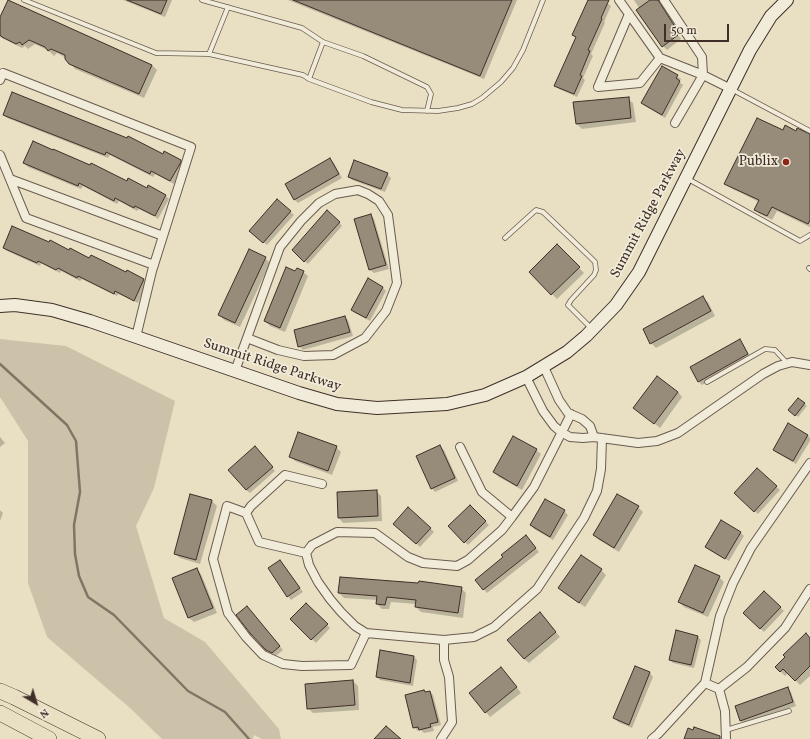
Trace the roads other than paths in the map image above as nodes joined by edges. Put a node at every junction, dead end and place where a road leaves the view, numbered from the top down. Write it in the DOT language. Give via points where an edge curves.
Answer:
graph roads {
  1 [pos="24,0"];
  2 [pos="202,0"];
  3 [pos="543,0"];
  4 [pos="619,0"];
  5 [pos="664,0"];
  6 [pos="787,0"];
  7 [pos="228,7"];
  8 [pos="629,14"];
  9 [pos="323,42"];
  10 [pos="209,54"];
  11 [pos="660,58"];
  12 [pos="703,75"];
  13 [pos="309,79"];
  14 [pos="0,80"];
  15 [pos="731,89"];
  16 [pos="427,111"];
  17 [pos="675,123"];
  18 [pos="810,130"];
  19 [pos="0,155"];
  20 [pos="10,178"];
  21 [pos="686,178"];
  22 [pos="810,235"];
  23 [pos="163,236"];
  24 [pos="505,238"];
  25 [pos="154,265"];
  26 [pos="0,306"];
  27 [pos="592,330"];
  28 [pos="136,337"];
  29 [pos="247,338"];
  30 [pos="787,364"];
  31 [pos="810,365"];
  32 [pos="544,367"];
  33 [pos="235,371"];
  34 [pos="526,377"];
  35 [pos="708,382"];
  36 [pos="571,414"];
  37 [pos="561,432"];
  38 [pos="598,437"];
  39 [pos="460,447"];
  40 [pos="810,463"];
  41 [pos="322,484"];
  42 [pos="246,513"];
  43 [pos="512,517"];
  44 [pos="306,552"];
  45 [pos="810,589"];
  46 [pos="366,632"];
  47 [pos="444,640"];
  48 [pos="705,683"];
  49 [pos="719,689"];
  50 [pos="0,692"];
  51 [pos="789,711"];
  52 [pos="0,713"];
  53 [pos="726,730"];
  54 [pos="49,739"];
  55 [pos="98,739"];
  56 [pos="441,739"];
  57 [pos="652,739"];
  58 [pos="726,739"];
  1 -- 10 [label="lane" via="156,53"];
  2 -- 7 [label="lane"];
  3 -- 16 [label="lane" via="523,50 501,82 472,104"];
  4 -- 8 [label="street"];
  5 -- 12 [label="street" via="702,57"];
  6 -- 15 [label="street, Summit Ridge Parkway" via="771,16 750,50"];
  7 -- 9 [label="lane" via="302,28"];
  7 -- 10 [label="lane"];
  8 -- 11 [label="street"];
  8 -- 11 [label="street" via="598,87 640,83"];
  9 -- 13 [label="lane"];
  9 -- 16 [label="lane" via="363,56 427,87 432,94"];
  10 -- 13 [label="lane" via="303,75"];
  11 -- 12 [label="street"];
  12 -- 15 [label="street"];
  12 -- 17 [label="street"];
  13 -- 16 [label="lane" via="371,102 402,110"];
  14 -- 23 [label="street" via="3,73 191,147"];
  15 -- 18 [label="lane"];
  15 -- 21 [label="street, Summit Ridge Parkway"];
  19 -- 20 [label="street"];
  20 -- 23 [label="street"];
  20 -- 25 [label="street" via="26,218"];
  21 -- 22 [label="lane" via="800,241"];
  21 -- 27 [label="street, Summit Ridge Parkway" via="639,272 616,305"];
  23 -- 25 [label="street"];
  24 -- 27 [label="lane" via="536,210 543,212 595,262 594,275 568,305"];
  25 -- 28 [label="street"];
  26 -- 28 [label="street, Summit Ridge Parkway" via="15,305 52,310"];
  27 -- 32 [label="street, Summit Ridge Parkway" via="567,352"];
  28 -- 33 [label="street, Summit Ridge Parkway"];
  29 -- 29 [label="street" via="280,247 301,220 319,203 335,194 358,190 379,201 388,215 397,283 386,311 365,338 333,355 304,356 278,350"];
  29 -- 33 [label="street"];
  30 -- 31 [label="street" via="792,362"];
  30 -- 35 [label="lane" via="774,350 765,349"];
  30 -- 38 [label="street" via="764,374 678,433 658,441 638,443"];
  32 -- 34 [label="street, Summit Ridge Parkway"];
  32 -- 36 [label="street" via="559,400"];
  33 -- 34 [label="street, Summit Ridge Parkway" via="337,404 377,408 447,404 485,395"];
  34 -- 37 [label="street" via="543,411"];
  36 -- 37 [label="street"];
  36 -- 38 [label="street" via="582,419"];
  37 -- 38 [label="street" via="584,438"];
  37 -- 43 [label="street" via="534,487"];
  38 -- 47 [label="street" via="601,469 597,491 584,518 537,589 494,627 474,637"];
  39 -- 43 [label="street" via="482,492"];
  40 -- 48 [label="street" via="751,548 733,583 720,616"];
  41 -- 42 [label="street" via="285,476"];
  42 -- 44 [label="street" via="259,542"];
  42 -- 46 [label="street" via="227,506 213,558 228,613 263,655 283,664 351,665"];
  43 -- 44 [label="street" via="502,530 468,560 457,566 423,563 408,557 375,532 337,532 312,544"];
  44 -- 46 [label="street" via="309,565 318,582 341,612 355,626"];
  45 -- 49 [label="street" via="785,628 747,667"];
  46 -- 47 [label="street"];
  47 -- 56 [label="street" via="452,722"];
  48 -- 49 [label="street"];
  48 -- 57 [label="street"];
  49 -- 53 [label="street" via="725,711"];
  50 -- 55 [label="highway"];
  51 -- 53 [label="lane"];
  52 -- 54 [label="highway"];
  53 -- 58 [label="street"];
}
